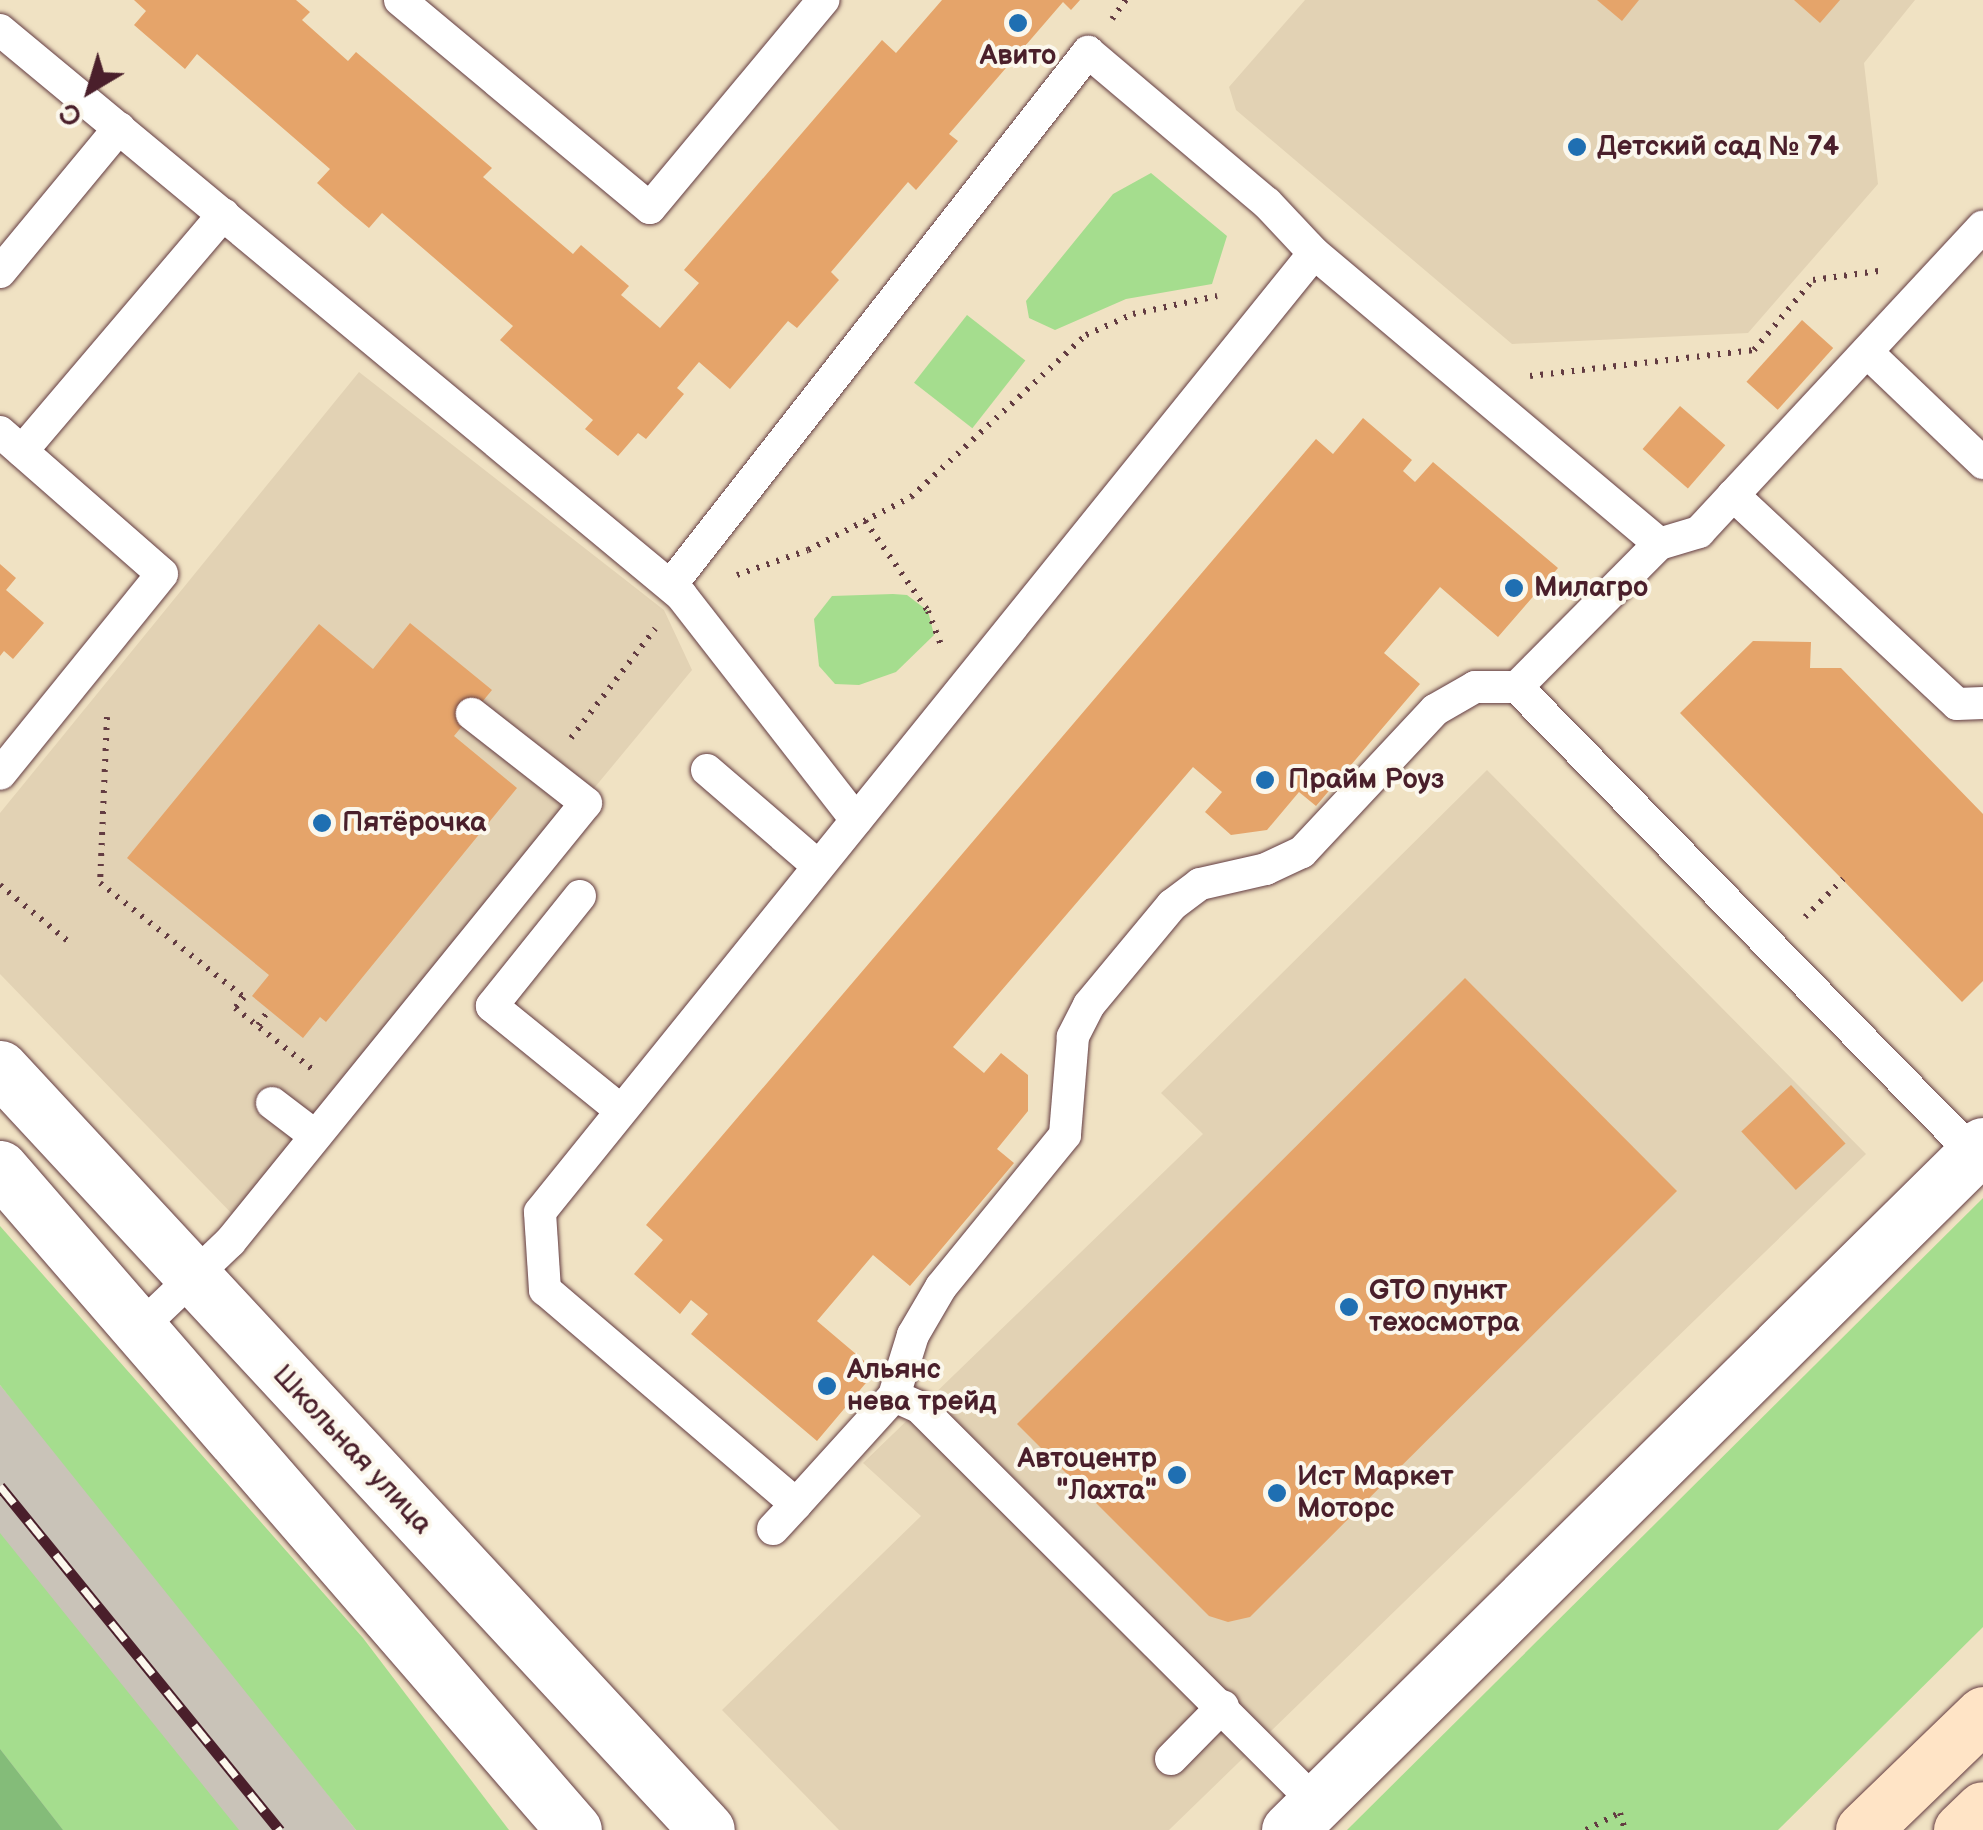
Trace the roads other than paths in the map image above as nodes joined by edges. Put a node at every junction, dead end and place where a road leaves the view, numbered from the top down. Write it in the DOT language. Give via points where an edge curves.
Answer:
graph roads {
  1 [pos="400,0"];
  2 [pos="823,0"];
  3 [pos="0,30"];
  4 [pos="119,128"];
  5 [pos="224,214"];
  6 [pos="1983,226"];
  7 [pos="1314,253"];
  8 [pos="0,272"];
  9 [pos="1867,352"];
  10 [pos="11,442"];
  11 [pos="1983,462"];
  12 [pos="1733,495"];
  13 [pos="1659,544"];
  14 [pos="676,590"];
  15 [pos="1517,688"];
  16 [pos="1983,703"];
  17 [pos="472,714"];
  18 [pos="707,770"];
  19 [pos="0,774"];
  20 [pos="856,820"];
  21 [pos="816,864"];
  22 [pos="580,896"];
  23 [pos="0,1068"];
  24 [pos="272,1102"];
  25 [pos="618,1109"];
  26 [pos="314,1136"];
  27 [pos="1978,1150"];
  28 [pos="0,1168"];
  29 [pos="193,1279"];
  30 [pos="142,1326"];
  31 [pos="894,1396"];
  32 [pos="796,1504"];
  33 [pos="773,1530"];
  34 [pos="1223,1706"];
  35 [pos="1983,1714"];
  36 [pos="1171,1759"];
  37 [pos="1983,1808"];
  38 [pos="1303,1816"];
  39 [pos="574,1830"];
  40 [pos="707,1830"];
  41 [pos="1863,1830"];
  42 [pos="1961,1830"];
  1 -- 2 [label="lane" via="650,208"];
  3 -- 4 [label="lane"];
  4 -- 5 [label="lane"];
  4 -- 8 [label="lane"];
  5 -- 10 [label="lane"];
  5 -- 14 [label="lane"];
  6 -- 9 [label="lane"];
  7 -- 13 [label="lane"];
  7 -- 14 [label="lane" via="1267,203 1088,52"];
  7 -- 20 [label="lane"];
  9 -- 11 [label="lane"];
  9 -- 12 [label="lane"];
  10 -- 19 [label="lane" via="162,574"];
  12 -- 13 [label="lane" via="1699,532"];
  12 -- 16 [label="lane" via="1957,704"];
  13 -- 15 [label="lane"];
  14 -- 20 [label="lane"];
  15 -- 27 [label="lane"];
  15 -- 31 [label="lane" via="1474,687 1436,710 1302,852 1266,869 1200,884 1172,905 1089,1006 1073,1037 1065,1135 941,1287 913,1335"];
  17 -- 26 [label="lane" via="586,803"];
  18 -- 21 [label="lane"];
  20 -- 21 [label="lane"];
  21 -- 25 [label="lane"];
  22 -- 25 [label="lane" via="492,1006"];
  23 -- 29 [label="street, Школьная улица"];
  24 -- 26 [label="lane"];
  25 -- 32 [label="lane" via="540,1212 545,1290"];
  26 -- 29 [label="lane"];
  27 -- 38 [label="street"];
  28 -- 30 [label="street"];
  29 -- 30 [label="lane"];
  29 -- 40 [label="street, Школьная улица"];
  30 -- 39 [label="street"];
  31 -- 32 [label="lane"];
  31 -- 34 [label="lane" via="919,1407"];
  32 -- 33 [label="lane"];
  34 -- 36 [label="lane"];
  34 -- 38 [label="lane"];
  35 -- 41 [label="main road"];
  37 -- 42 [label="main road"];
}
